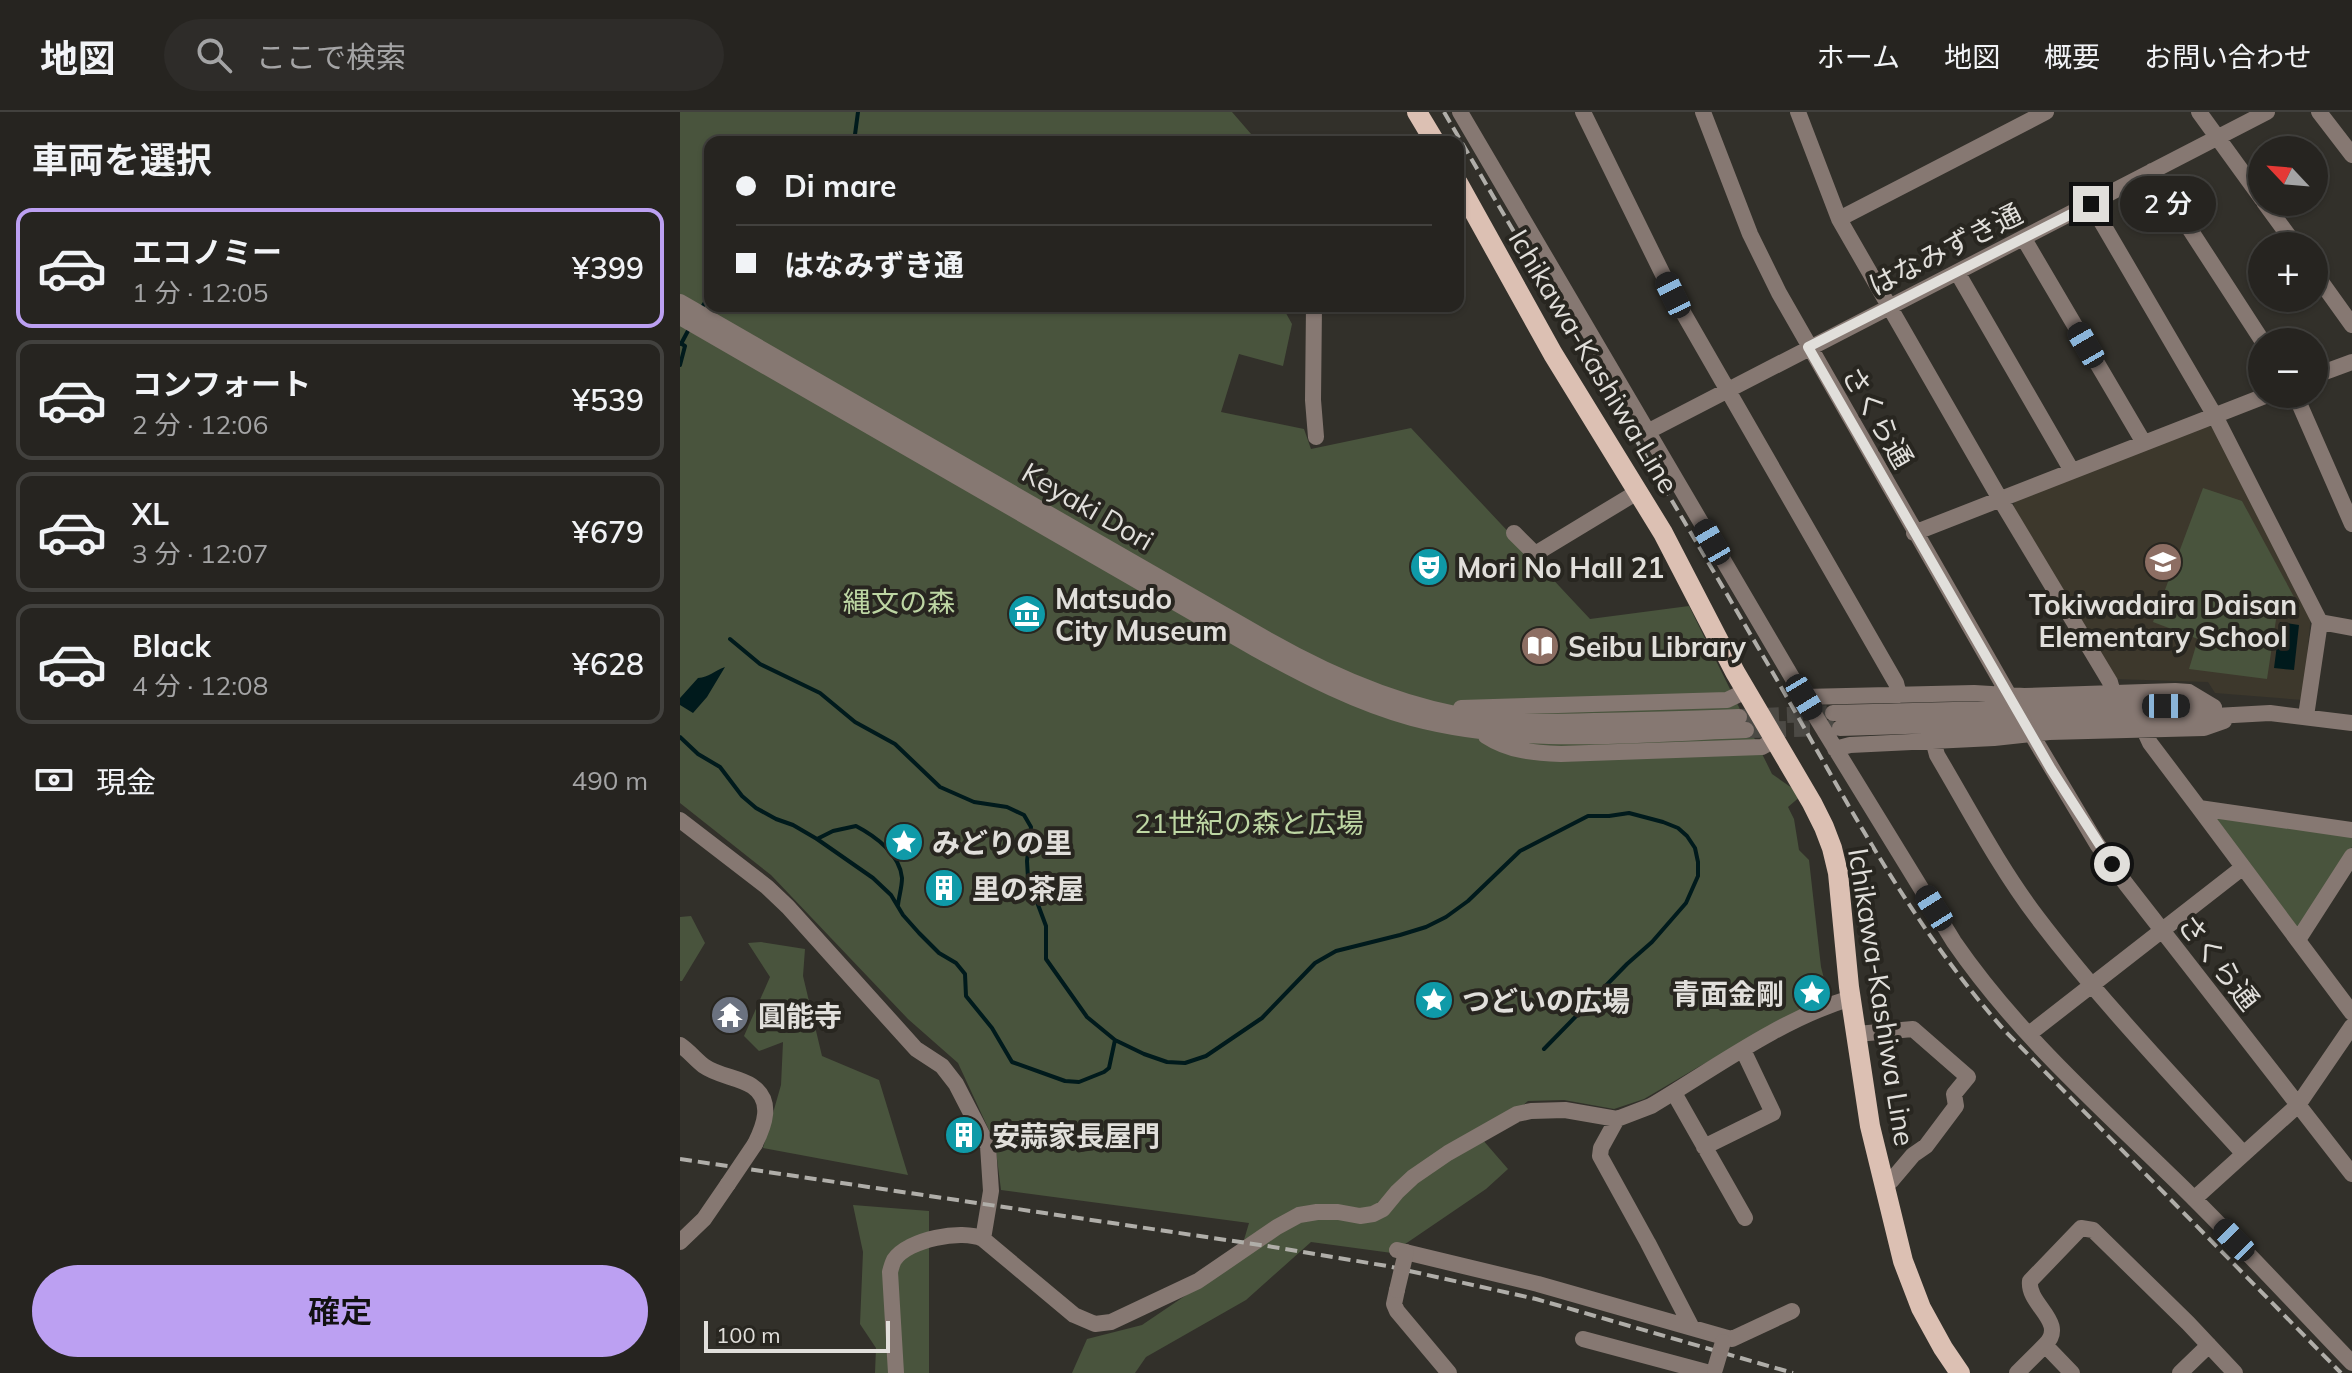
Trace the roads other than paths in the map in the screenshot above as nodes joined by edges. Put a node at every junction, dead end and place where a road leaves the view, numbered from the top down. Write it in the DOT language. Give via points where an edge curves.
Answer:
graph roads {
  1 [pos="1417,112"];
  2 [pos="1583,112"];
  3 [pos="1703,112"];
  4 [pos="2046,112"];
  5 [pos="2199,112"];
  6 [pos="2267,112"];
  7 [pos="2319,112"];
  8 [pos="1463,113"];
  9 [pos="1804,114"];
  10 [pos="1431,136"];
  11 [pos="2217,137"];
  12 [pos="2352,155"];
  13 [pos="2152,171"];
  14 [pos="2248,180"];
  15 [pos="1464,194"];
  16 [pos="2091,204"];
  17 [pos="1839,219"];
  18 [pos="2024,239"];
  19 [pos="1957,272"];
  20 [pos="2328,292"];
  21 [pos="680,302"];
  22 [pos="1890,307"];
  23 [pos="1314,312"];
  24 [pos="680,317"];
  25 [pos="2352,325"];
  26 [pos="2254,328"];
  27 [pos="1808,347"];
  28 [pos="2352,362"];
  29 [pos="2328,371"];
  30 [pos="1728,389"];
  31 [pos="821,390"];
  32 [pos="2248,403"];
  33 [pos="2301,408"];
  34 [pos="2215,416"];
  35 [pos="1647,432"];
  36 [pos="1316,437"];
  37 [pos="2144,443"];
  38 [pos="2072,471"];
  39 [pos="1639,491"];
  40 [pos="2000,499"];
  41 [pos="2352,524"];
  42 [pos="1514,533"];
  43 [pos="1914,533"];
  44 [pos="2320,622"];
  45 [pos="2352,628"];
  46 [pos="1746,691"];
  47 [pos="2113,693"];
  48 [pos="1899,695"];
  49 [pos="2009,696"];
  50 [pos="1804,697"];
  51 [pos="2214,707"];
  52 [pos="1447,711"];
  53 [pos="2244,714"];
  54 [pos="2306,716"];
  55 [pos="2352,723"];
  56 [pos="1743,724"];
  57 [pos="1482,725"];
  58 [pos="2144,730"];
  59 [pos="2030,732"];
  60 [pos="1775,740"];
  61 [pos="1933,740"];
  62 [pos="1835,749"];
  63 [pos="2199,808"];
  64 [pos="680,820"];
  65 [pos="2352,830"];
  66 [pos="2352,856"];
  67 [pos="2242,868"];
  68 [pos="2162,931"];
  69 [pos="2298,940"];
  70 [pos="2092,985"];
  71 [pos="1851,998"];
  72 [pos="2352,1013"];
  73 [pos="2352,1026"];
  74 [pos="1857,1034"];
  75 [pos="2029,1034"];
  76 [pos="680,1045"];
  77 [pos="1743,1050"];
  78 [pos="1674,1093"];
  79 [pos="2298,1105"];
  80 [pos="1617,1119"];
  81 [pos="1704,1147"];
  82 [pos="2243,1153"];
  83 [pos="2352,1174"];
  84 [pos="1885,1182"];
  85 [pos="2194,1199"];
  86 [pos="1745,1218"];
  87 [pos="983,1239"];
  88 [pos="680,1242"];
  89 [pos="1792,1311"];
  90 [pos="1692,1328"];
  91 [pos="1583,1339"];
  92 [pos="1723,1339"];
  93 [pos="2045,1345"];
  94 [pos="2209,1345"];
  95 [pos="2352,1363"];
  96 [pos="1713,1372"];
  97 [pos="896,1373"];
  98 [pos="1449,1373"];
  99 [pos="1960,1373"];
  100 [pos="2017,1373"];
  101 [pos="2072,1373"];
  102 [pos="2180,1373"];
  103 [pos="2235,1373"];
  1 -- 10 [label="main road"];
  2 -- 30 [label="street" via="1673,295"];
  3 -- 27 [label="street, さくら通" via="1750,234"];
  4 -- 17 [label="street"];
  5 -- 11 [label="street"];
  6 -- 11 [label="street, はなみずき通"];
  7 -- 12 [label="street"];
  8 -- 35 [label="street"];
  9 -- 17 [label="street"];
  11 -- 13 [label="street, はなみずき通"];
  11 -- 14 [label="street"];
  13 -- 16 [label="street, はなみずき通"];
  13 -- 26 [label="street"];
  15 -- 39 [label="main road, Ichikawa-Kashiwa Line" via="1553,354"];
  16 -- 18 [label="street, はなみずき通"];
  16 -- 34 [label="street"];
  17 -- 22 [label="street"];
  18 -- 19 [label="street, はなみずき通"];
  18 -- 37 [label="street"];
  19 -- 22 [label="street, はなみずき通"];
  19 -- 38 [label="street"];
  20 -- 25 [label="street"];
  21 -- 31 [label="street, Keyaki Dori"];
  22 -- 27 [label="street, はなみずき通"];
  22 -- 40 [label="street"];
  23 -- 36 [label="street"];
  24 -- 31 [label="street, Keyaki Dori"];
  27 -- 30 [label="street, はなみずき通"];
  27 -- 43 [label="street, さくら通"];
  28 -- 29 [label="street"];
  30 -- 35 [label="street, はなみずき通"];
  30 -- 48 [label="street"];
  31 -- 52 [label="street, Keyaki Dori" via="1302,659 1354,683"];
  31 -- 57 [label="street, Keyaki Dori" via="1297,671 1410,717"];
  32 -- 34 [label="street"];
  33 -- 41 [label="street"];
  34 -- 37 [label="street"];
  34 -- 44 [label="street"];
  35 -- 50 [label="street"];
  37 -- 38 [label="street"];
  38 -- 40 [label="street"];
  39 -- 42 [label="street" via="1535,554"];
  39 -- 46 [label="main road, Ichikawa-Kashiwa Line"];
  40 -- 43 [label="street"];
  40 -- 47 [label="street"];
  43 -- 49 [label="street, さくら通"];
  44 -- 45 [label="street"];
  44 -- 54 [label="street"];
  46 -- 52 [label="street" via="1727,700"];
  46 -- 60 [label="main road, Ichikawa-Kashiwa Line"];
  47 -- 49 [label="street"];
  47 -- 51 [label="street" via="2189,692"];
  48 -- 49 [label="street"];
  48 -- 50 [label="street"];
  49 -- 59 [label="street, さくら通, bridge"];
  50 -- 62 [label="street"];
  51 -- 53 [label="street"];
  51 -- 53 [label="street" via="2114,706 1837,720"];
  52 -- 57 [label="street, Keyaki Dori"];
  53 -- 54 [label="street"];
  53 -- 58 [label="street" via="2204,728"];
  54 -- 55 [label="street"];
  56 -- 57 [label="street" via="1544,737"];
  57 -- 60 [label="street" via="1497,743 1533,753 1762,747"];
  58 -- 59 [label="street"];
  58 -- 63 [label="street"];
  59 -- 61 [label="street"];
  59 -- 68 [label="street, さくら通" via="2097,844"];
  60 -- 71 [label="main road, Ichikawa-Kashiwa Line" via="1832,848"];
  61 -- 62 [label="street"];
  61 -- 70 [label="street" via="1937,755 2027,902"];
  62 -- 75 [label="street" via="1971,967"];
  63 -- 65 [label="street"];
  63 -- 67 [label="street"];
  64 -- 87 [label="street" via="778,897 916,1049 942,1066 956,1084 988,1146 991,1191"];
  66 -- 69 [label="street"];
  67 -- 68 [label="street"];
  67 -- 69 [label="street"];
  68 -- 70 [label="street"];
  68 -- 79 [label="street, さくら通"];
  69 -- 72 [label="street"];
  70 -- 75 [label="street"];
  70 -- 82 [label="street"];
  71 -- 74 [label="main road, Ichikawa-Kashiwa Line"];
  71 -- 77 [label="street" via="1793,1021"];
  73 -- 79 [label="street"];
  74 -- 84 [label="main road, Ichikawa-Kashiwa Line" via="1870,1126"];
  74 -- 84 [label="street" via="1913,1029 1968,1077 1954,1094 1956,1106 1926,1146"];
  75 -- 85 [label="street"];
  76 -- 88 [label="street, bridge" via="704,1066 753,1087 761,1097 766,1123 704,1219"];
  77 -- 78 [label="street"];
  77 -- 81 [label="street" via="1773,1113"];
  78 -- 80 [label="street"];
  78 -- 81 [label="street"];
  79 -- 82 [label="street"];
  79 -- 83 [label="street, さくら通"];
  80 -- 87 [label="street" via="1565,1110 1517,1114 1413,1177 1383,1209 1360,1216 1299,1215 1198,1281 1111,1322 1095,1324 1074,1315"];
  80 -- 90 [label="street" via="1600,1156"];
  81 -- 86 [label="street"];
  82 -- 85 [label="street"];
  84 -- 99 [label="main road, Ichikawa-Kashiwa Line" via="1912,1287"];
  85 -- 95 [label="street"];
  87 -- 97 [label="street" via="939,1237 913,1244 894,1259 890,1272"];
  89 -- 92 [label="street"];
  90 -- 92 [label="street"];
  90 -- 98 [label="street, bridge" via="1401,1251 1394,1304"];
  91 -- 96 [label="street"];
  92 -- 96 [label="street, bridge"];
  93 -- 94 [label="street" via="2053,1330 2030,1291 2030,1281 2081,1228 2087,1228"];
  93 -- 100 [label="street"];
  93 -- 101 [label="street"];
  94 -- 102 [label="street"];
  94 -- 103 [label="street"];
}
